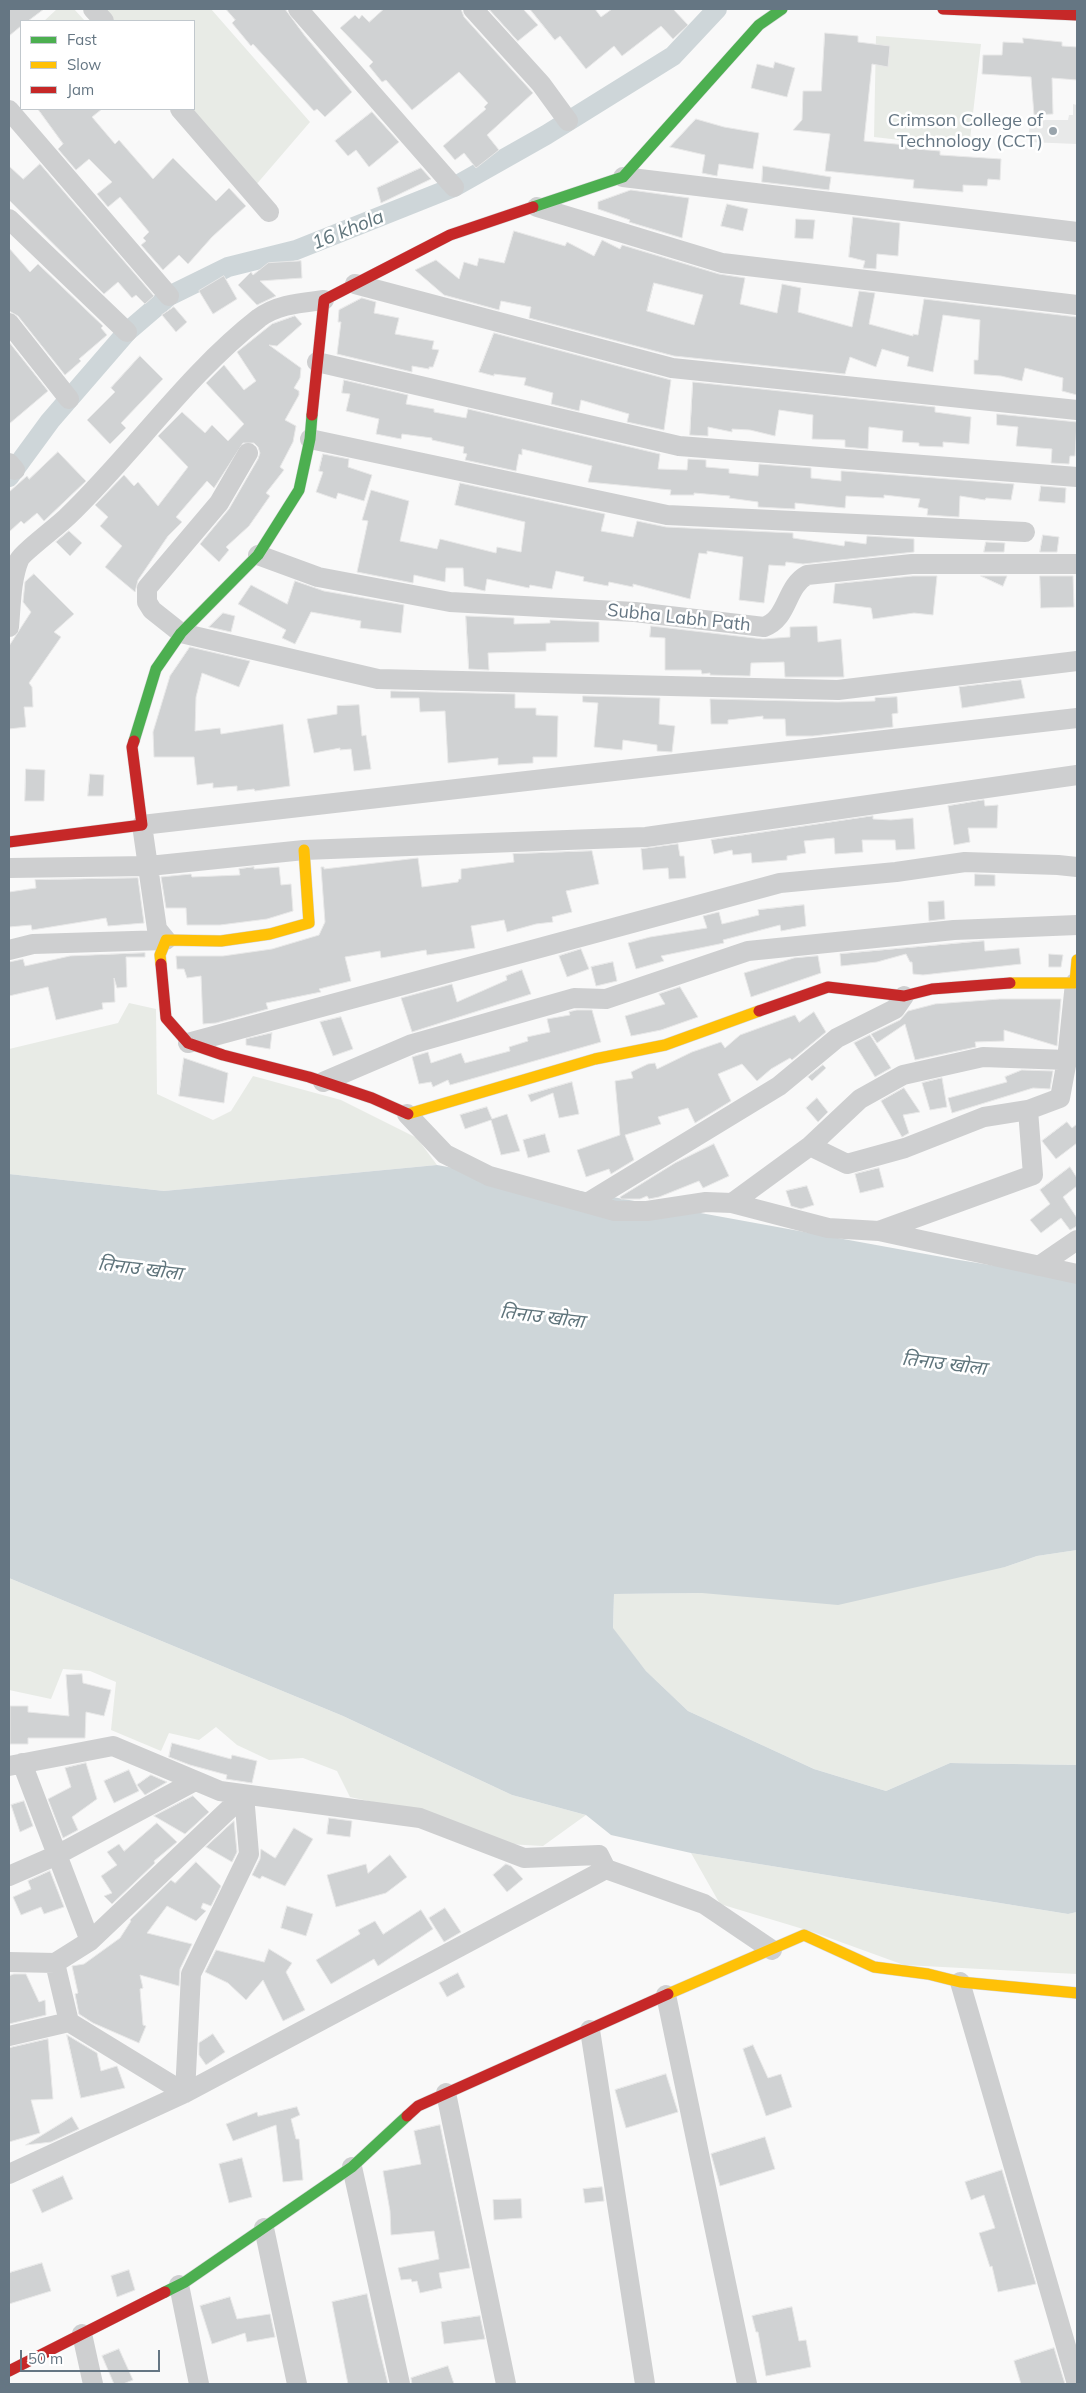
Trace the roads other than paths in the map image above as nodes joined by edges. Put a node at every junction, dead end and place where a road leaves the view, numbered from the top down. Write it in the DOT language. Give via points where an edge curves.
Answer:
graph roads {
  1 [pos="93,9"];
  2 [pos="298,9"];
  3 [pos="473,9"];
  4 [pos="782,9"];
  5 [pos="943,9"];
  6 [pos="1077,16"];
  7 [pos="103,20"];
  8 [pos="9,110"];
  9 [pos="181,110"];
  10 [pos="568,121"];
  11 [pos="623,177"];
  12 [pos="454,187"];
  13 [pos="537,207"];
  14 [pos="269,212"];
  15 [pos="9,219"];
  16 [pos="1077,232"];
  17 [pos="355,284"];
  18 [pos="170,296"];
  19 [pos="324,300"];
  20 [pos="1077,306"];
  21 [pos="9,324"];
  22 [pos="127,332"];
  23 [pos="317,362"];
  24 [pos="69,399"];
  25 [pos="1077,410"];
  26 [pos="310,438"];
  27 [pos="248,453"];
  28 [pos="1077,477"];
  29 [pos="1025,532"];
  30 [pos="258,555"];
  31 [pos="1077,564"];
  32 [pos="9,627"];
  33 [pos="182,633"];
  34 [pos="1077,661"];
  35 [pos="1077,718"];
  36 [pos="1077,775"];
  37 [pos="142,825"];
  38 [pos="9,842"];
  39 [pos="304,850"];
  40 [pos="149,866"];
  41 [pos="1077,867"];
  42 [pos="9,868"];
  43 [pos="1077,925"];
  44 [pos="166,940"];
  45 [pos="9,950"];
  46 [pos="1077,960"];
  47 [pos="1075,983"];
  48 [pos="904,996"];
  49 [pos="1075,1011"];
  50 [pos="188,1043"];
  51 [pos="1067,1060"];
  52 [pos="323,1082"];
  53 [pos="1068,1098"];
  54 [pos="1028,1110"];
  55 [pos="407,1114"];
  56 [pos="810,1146"];
  57 [pos="587,1203"];
  58 [pos="732,1203"];
  59 [pos="879,1231"];
  60 [pos="1077,1240"];
  61 [pos="1039,1266"];
  62 [pos="1077,1274"];
  63 [pos="15,1765"];
  64 [pos="195,1781"];
  65 [pos="244,1795"];
  66 [pos="57,1855"];
  67 [pos="606,1868"];
  68 [pos="9,1876"];
  69 [pos="90,1941"];
  70 [pos="772,1950"];
  71 [pos="9,1962"];
  72 [pos="55,1963"];
  73 [pos="960,1982"];
  74 [pos="1077,1993"];
  75 [pos="666,1995"];
  76 [pos="69,2022"];
  77 [pos="590,2030"];
  78 [pos="9,2036"];
  79 [pos="185,2093"];
  80 [pos="446,2093"];
  81 [pos="352,2167"];
  82 [pos="9,2174"];
  83 [pos="264,2228"];
  84 [pos="179,2285"];
  85 [pos="82,2334"];
  86 [pos="15,2374"];
  87 [pos="93,2384"];
  88 [pos="199,2384"];
  89 [pos="297,2384"];
  90 [pos="400,2384"];
  91 [pos="506,2384"];
  92 [pos="645,2384"];
  93 [pos="748,2384"];
  94 [pos="1077,2384"];
  1 -- 7 [label="street"];
  2 -- 12 [label="street"];
  3 -- 10 [label="street" via="540,84"];
  4 -- 11 [label="street" via="759,25"];
  5 -- 6 [label="street"];
  8 -- 18 [label="street"];
  9 -- 14 [label="street"];
  11 -- 13 [label="street"];
  11 -- 16 [label="street"];
  13 -- 17 [label="street" via="450,235"];
  13 -- 20 [label="street" via="722,263"];
  15 -- 22 [label="street"];
  17 -- 19 [label="street"];
  17 -- 25 [label="street" via="672,368"];
  19 -- 23 [label="street"];
  19 -- 32 [label="street" via="283,305 260,318 187,386 84,501 20,558 11,594"];
  21 -- 24 [label="street"];
  23 -- 26 [label="street"];
  23 -- 28 [label="street" via="678,446"];
  26 -- 29 [label="street" via="668,515"];
  26 -- 30 [label="street" via="299,490"];
  27 -- 33 [label="street" via="219,503 147,588 147,602 152,610"];
  30 -- 31 [label="street, Subha Labh Path" via="318,577 450,602 635,612 764,627 774,623 794,584 807,575 912,564"];
  30 -- 33 [label="street"];
  33 -- 34 [label="street" via="378,679 838,690"];
  33 -- 37 [label="street" via="156,669 132,747"];
  35 -- 37 [label="street"];
  36 -- 39 [label="street" via="646,837"];
  37 -- 38 [label="street"];
  37 -- 40 [label="street"];
  39 -- 40 [label="street"];
  39 -- 44 [label="street" via="310,923 270,934 222,941"];
  40 -- 42 [label="street"];
  40 -- 44 [label="street" via="158,929"];
  41 -- 50 [label="street" via="965,862 780,883"];
  43 -- 52 [label="street" via="954,930 748,951 606,999 574,998 412,1044"];
  44 -- 45 [label="street" via="33,944"];
  44 -- 50 [label="street" via="160,955 166,1018"];
  46 -- 47 [label="street"];
  47 -- 48 [label="street" via="999,983 932,989"];
  47 -- 49 [label="street"];
  48 -- 55 [label="street" via="828,987 665,1046 595,1059"];
  48 -- 57 [label="street" via="895,1009 837,1038 779,1086"];
  49 -- 51 [label="street"];
  50 -- 52 [label="street"];
  51 -- 53 [label="street"];
  51 -- 56 [label="street" via="983,1056 903,1074 860,1099"];
  52 -- 55 [label="street"];
  53 -- 54 [label="street"];
  54 -- 56 [label="street" via="984,1117 905,1148 847,1164"];
  54 -- 59 [label="street" via="1033,1175"];
  55 -- 57 [label="street" via="445,1154 489,1176"];
  56 -- 58 [label="street"];
  57 -- 58 [label="street" via="615,1211 647,1211 706,1202"];
  58 -- 59 [label="street" via="828,1228"];
  59 -- 61 [label="street"];
  60 -- 61 [label="street"];
  61 -- 62 [label="street"];
  63 -- 64 [label="street" via="113,1746"];
  63 -- 66 [label="street"];
  64 -- 65 [label="street" via="220,1792"];
  64 -- 66 [label="street"];
  65 -- 67 [label="street" via="420,1818 524,1858 599,1855"];
  65 -- 69 [label="street"];
  65 -- 79 [label="street" via="249,1854 191,1974"];
  66 -- 68 [label="street"];
  66 -- 69 [label="street"];
  67 -- 70 [label="street" via="704,1904"];
  67 -- 79 [label="street"];
  69 -- 72 [label="street"];
  70 -- 73 [label="street" via="804,1935 874,1967"];
  70 -- 75 [label="street"];
  71 -- 72 [label="street"];
  72 -- 76 [label="street"];
  73 -- 74 [label="street"];
  73 -- 94 [label="street"];
  75 -- 77 [label="street"];
  75 -- 93 [label="street"];
  76 -- 78 [label="street"];
  76 -- 79 [label="street"];
  77 -- 80 [label="street"];
  77 -- 92 [label="street"];
  79 -- 82 [label="street"];
  80 -- 81 [label="street" via="418,2106"];
  80 -- 91 [label="street"];
  81 -- 83 [label="street"];
  81 -- 90 [label="street"];
  83 -- 84 [label="street"];
  83 -- 89 [label="street"];
  84 -- 85 [label="street"];
  84 -- 88 [label="street"];
  85 -- 86 [label="street"];
  85 -- 87 [label="street"];
}
